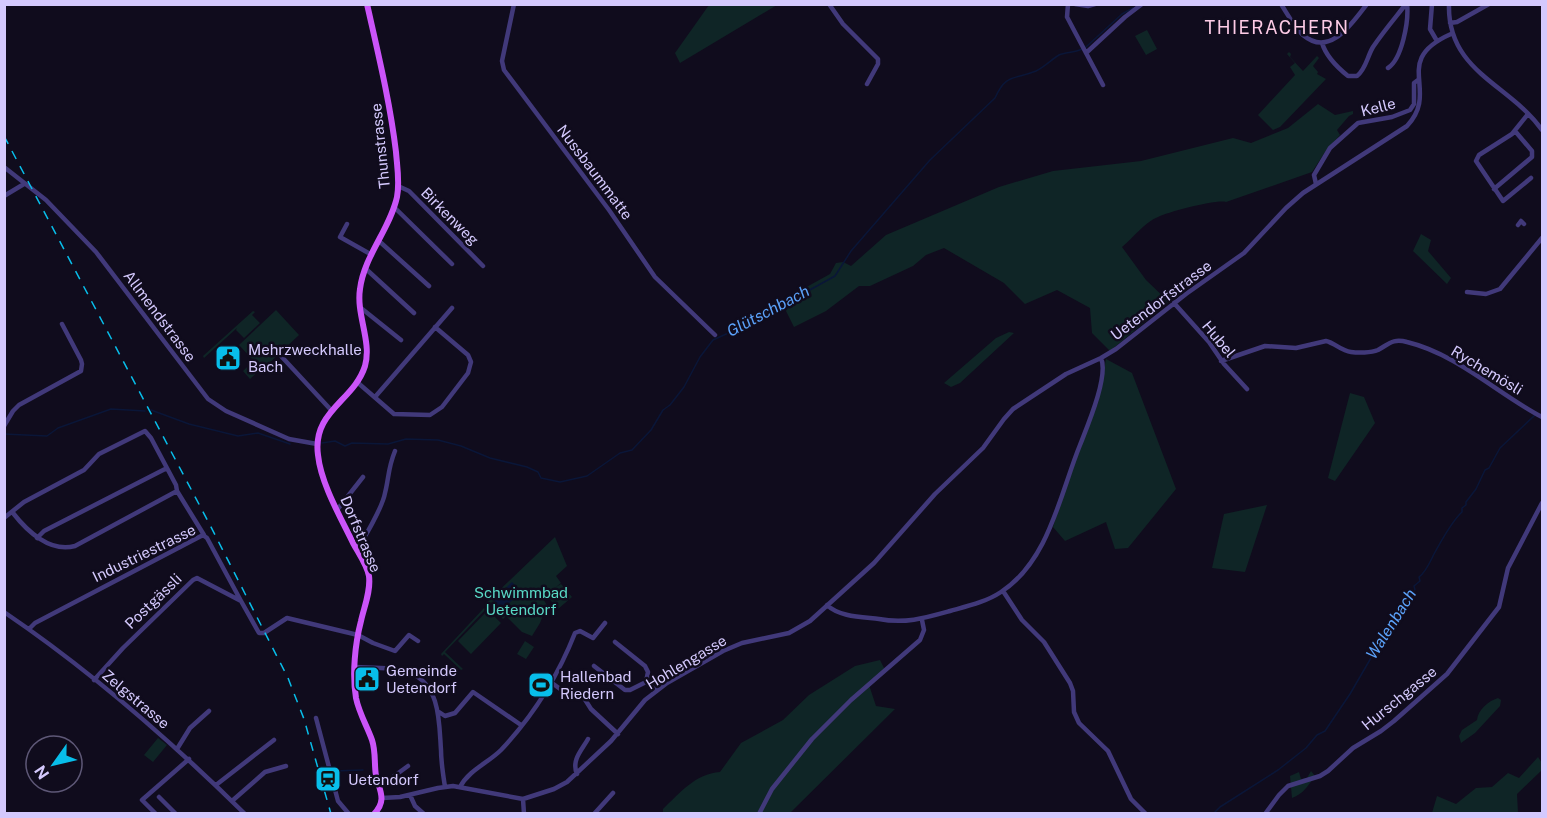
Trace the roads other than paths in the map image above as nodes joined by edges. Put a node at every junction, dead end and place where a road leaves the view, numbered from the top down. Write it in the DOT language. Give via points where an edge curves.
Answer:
graph roads {
  1 [pos="367,4"];
  2 [pos="514,4"];
  3 [pos="829,4"];
  4 [pos="1068,4"];
  5 [pos="1075,4"];
  6 [pos="1095,4"];
  7 [pos="1142,4"];
  8 [pos="1281,4"];
  9 [pos="1367,4"];
  10 [pos="1407,4"];
  11 [pos="1432,4"];
  12 [pos="1449,4"];
  13 [pos="1489,4"];
  14 [pos="1450,23"];
  15 [pos="1451,34"];
  16 [pos="1437,41"];
  17 [pos="1322,43"];
  18 [pos="1085,50"];
  19 [pos="1389,69"];
  20 [pos="1418,80"];
  21 [pos="867,84"];
  22 [pos="1103,86"];
  23 [pos="1528,114"];
  24 [pos="1542,130"];
  25 [pos="1515,131"];
  26 [pos="4,167"];
  27 [pos="1531,178"];
  28 [pos="24,184"];
  29 [pos="1316,184"];
  30 [pos="398,186"];
  31 [pos="1494,189"];
  32 [pos="4,196"];
  33 [pos="394,207"];
  34 [pos="347,224"];
  35 [pos="1524,224"];
  36 [pos="1518,225"];
  37 [pos="1542,238"];
  38 [pos="379,241"];
  39 [pos="372,255"];
  40 [pos="452,264"];
  41 [pos="483,266"];
  42 [pos="366,269"];
  43 [pos="429,286"];
  44 [pos="1467,292"];
  45 [pos="1173,303"];
  46 [pos="360,308"];
  47 [pos="452,308"];
  48 [pos="414,313"];
  49 [pos="62,324"];
  50 [pos="435,327"];
  51 [pos="715,335"];
  52 [pos="401,340"];
  53 [pos="281,356"];
  54 [pos="1101,358"];
  55 [pos="1221,361"];
  56 [pos="357,382"];
  57 [pos="1247,389"];
  58 [pos="375,397"];
  59 [pos="331,410"];
  60 [pos="1538,415"];
  61 [pos="4,426"];
  62 [pos="317,444"];
  63 [pos="395,451"];
  64 [pos="167,468"];
  65 [pos="363,477"];
  66 [pos="177,491"];
  67 [pos="1542,503"];
  68 [pos="337,510"];
  69 [pos="13,513"];
  70 [pos="4,518"];
  71 [pos="204,535"];
  72 [pos="37,538"];
  73 [pos="356,548"];
  74 [pos="1003,591"];
  75 [pos="241,602"];
  76 [pos="827,605"];
  77 [pos="4,612"];
  78 [pos="922,620"];
  79 [pos="605,623"];
  80 [pos="29,629"];
  81 [pos="358,635"];
  82 [pos="418,641"];
  83 [pos="615,642"];
  84 [pos="594,666"];
  85 [pos="356,667"];
  86 [pos="94,680"];
  87 [pos="646,682"];
  88 [pos="552,683"];
  89 [pos="656,691"];
  90 [pos="209,711"];
  91 [pos="439,712"];
  92 [pos="316,718"];
  93 [pos="521,725"];
  94 [pos="618,734"];
  95 [pos="588,738"];
  96 [pos="274,740"];
  97 [pos="177,749"];
  98 [pos="189,759"];
  99 [pos="286,766"];
  100 [pos="408,766"];
  101 [pos="470,774"];
  102 [pos="577,774"];
  103 [pos="216,785"];
  104 [pos="380,787"];
  105 [pos="445,787"];
  106 [pos="460,787"];
  107 [pos="468,788"];
  108 [pos="613,793"];
  109 [pos="410,795"];
  110 [pos="159,797"];
  111 [pos="382,798"];
  112 [pos="523,799"];
  113 [pos="232,801"];
  114 [pos="156,813"];
  115 [pos="176,813"];
  116 [pos="245,813"];
  117 [pos="349,813"];
  118 [pos="374,813"];
  119 [pos="424,813"];
  120 [pos="524,813"];
  121 [pos="594,813"];
  122 [pos="759,813"];
  123 [pos="1146,813"];
  124 [pos="1265,813"];
  1 -- 30 [label="main road, Thunstrasse" via="391,116"];
  2 -- 51 [label="street, Nussbaummatte" via="502,61 504,70 655,277"];
  3 -- 21 [label="street" via="878,59"];
  4 -- 18 [label="street" via="1067,17"];
  5 -- 6 [label="street"];
  7 -- 18 [label="street"];
  8 -- 17 [label="street" via="1303,35"];
  9 -- 17 [label="street" via="1340,36"];
  10 -- 17 [label="street" via="1371,50 1357,76 1348,76 1339,68"];
  10 -- 19 [label="street" via="1404,37"];
  11 -- 16 [label="street" via="1430,29"];
  12 -- 14 [label="street"];
  13 -- 14 [label="street"];
  14 -- 15 [label="street"];
  15 -- 16 [label="street, Uetendorfstrasse"];
  15 -- 23 [label="street" via="1474,67"];
  16 -- 20 [label="street, Uetendorfstrasse" via="1420,57"];
  18 -- 22 [label="street"];
  20 -- 29 [label="street, Uetendorfstrasse" via="1419,105 1407,126"];
  20 -- 29 [label="street, Kelle" via="1414,83 1414,104 1410,110 1356,125 1328,152 1314,175"];
  23 -- 24 [label="street"];
  23 -- 25 [label="street"];
  25 -- 31 [label="street" via="1532,157"];
  25 -- 31 [label="street" via="1477,158"];
  26 -- 28 [label="street, Allmendstrasse"];
  27 -- 31 [label="street" via="1504,201"];
  28 -- 32 [label="street"];
  28 -- 62 [label="street, Allmendstrasse" via="46,200 96,252 208,399 278,435"];
  29 -- 45 [label="street, Uetendorfstrasse" via="1291,202 1245,253"];
  30 -- 33 [label="main road, Thunstrasse"];
  30 -- 41 [label="street, Birkenweg" via="409,191"];
  33 -- 38 [label="main road, Thunstrasse"];
  33 -- 40 [label="street"];
  34 -- 39 [label="street" via="340,237"];
  35 -- 36 [label="street" via="1521,221"];
  37 -- 44 [label="street" via="1500,289 1486,294"];
  38 -- 39 [label="main road, Thunstrasse"];
  38 -- 43 [label="street"];
  39 -- 42 [label="main road, Thunstrasse"];
  42 -- 46 [label="main road, Thunstrasse" via="360,287"];
  42 -- 48 [label="street"];
  45 -- 54 [label="street, Uetendorfstrasse"];
  45 -- 55 [label="street, Hubel"];
  46 -- 52 [label="street"];
  46 -- 56 [label="main road, Thunstrasse" via="366,357"];
  47 -- 50 [label="street"];
  49 -- 61 [label="street" via="81,360 81,371 19,405"];
  50 -- 58 [label="street"];
  50 -- 58 [label="street" via="471,362 468,373 442,407 430,415 400,415"];
  53 -- 59 [label="street"];
  54 -- 74 [label="street" via="1103,366 1094,409 1052,526 1028,566"];
  54 -- 76 [label="street, Uetendorfstrasse" via="1066,374 1010,412 983,448"];
  55 -- 57 [label="street, Hubel"];
  55 -- 60 [label="street, Rychemösli" via="1269,345 1296,348 1326,340 1353,352 1374,351 1401,340 1469,369"];
  56 -- 58 [label="street"];
  56 -- 59 [label="main road, Thunstrasse"];
  59 -- 62 [label="main road, Thunstrasse"];
  62 -- 68 [label="main road, Dorfstrasse" via="320,468"];
  63 -- 73 [label="street" via="384,499"];
  64 -- 66 [label="street"];
  64 -- 69 [label="street" via="143,431 99,454 84,470 24,502"];
  64 -- 72 [label="street"];
  65 -- 68 [label="street"];
  66 -- 71 [label="street"];
  66 -- 72 [label="street" via="75,546 62,547"];
  67 -- 124 [label="street, Hurschgasse" via="1511,560 1499,607 1447,674 1328,771 1288,786"];
  68 -- 73 [label="main road, Dorfstrasse"];
  69 -- 70 [label="street"];
  69 -- 72 [label="street"];
  71 -- 75 [label="street, Industriestrasse"];
  71 -- 80 [label="street, Industriestrasse"];
  73 -- 81 [label="main road, Dorfstrasse" via="369,580"];
  74 -- 78 [label="street" via="982,602"];
  74 -- 123 [label="street" via="1071,683 1079,723 1108,751 1131,800"];
  75 -- 81 [label="street" via="259,633 287,618"];
  75 -- 86 [label="street, Postgässli" via="197,578 193,580"];
  76 -- 78 [label="street" via="837,612 884,620"];
  76 -- 89 [label="street, Hohlengasse" via="789,633 723,651"];
  77 -- 80 [label="street, Zelgstrasse"];
  78 -- 122 [label="street" via="920,640 812,740 772,789"];
  79 -- 88 [label="street" via="593,638 580,631 575,633"];
  80 -- 86 [label="street, Zelgstrasse"];
  81 -- 82 [label="street" via="395,651 410,635"];
  81 -- 85 [label="main road, Dorfstrasse"];
  83 -- 87 [label="street" via="645,666"];
  84 -- 87 [label="street" via="625,690"];
  85 -- 91 [label="street" via="394,669 417,676"];
  85 -- 104 [label="main road, Dorfstrasse" via="356,698 373,745"];
  86 -- 97 [label="street, Zelgstrasse"];
  87 -- 89 [label="street"];
  88 -- 93 [label="street"];
  88 -- 94 [label="street" via="567,694 584,698"];
  89 -- 94 [label="street, Hohlengasse"];
  90 -- 97 [label="street" via="190,728"];
  91 -- 93 [label="street" via="445,716 455,713 473,692"];
  91 -- 105 [label="street"];
  92 -- 117 [label="street" via="338,801"];
  93 -- 101 [label="street" via="498,753"];
  94 -- 102 [label="street, Hohlengasse"];
  95 -- 102 [label="street" via="575,761"];
  96 -- 103 [label="street"];
  97 -- 98 [label="street, Zelgstrasse"];
  98 -- 103 [label="street, Zelgstrasse"];
  98 -- 114 [label="street" via="142,800"];
  99 -- 113 [label="street" via="265,772"];
  100 -- 104 [label="street"];
  101 -- 106 [label="street"];
  101 -- 107 [label="street"];
  102 -- 112 [label="street, Hohlengasse" via="559,787"];
  103 -- 113 [label="street, Zelgstrasse"];
  104 -- 111 [label="main road, Dorfstrasse"];
  105 -- 106 [label="street, Hohlengasse"];
  105 -- 109 [label="street, Hohlengasse"];
  106 -- 107 [label="street, Hohlengasse"];
  107 -- 112 [label="street, Hohlengasse"];
  108 -- 121 [label="street"];
  109 -- 111 [label="street, Hohlengasse"];
  109 -- 119 [label="street"];
  110 -- 115 [label="street"];
  111 -- 118 [label="main road"];
  112 -- 120 [label="street"];
  113 -- 116 [label="street, Zelgstrasse"];
}
